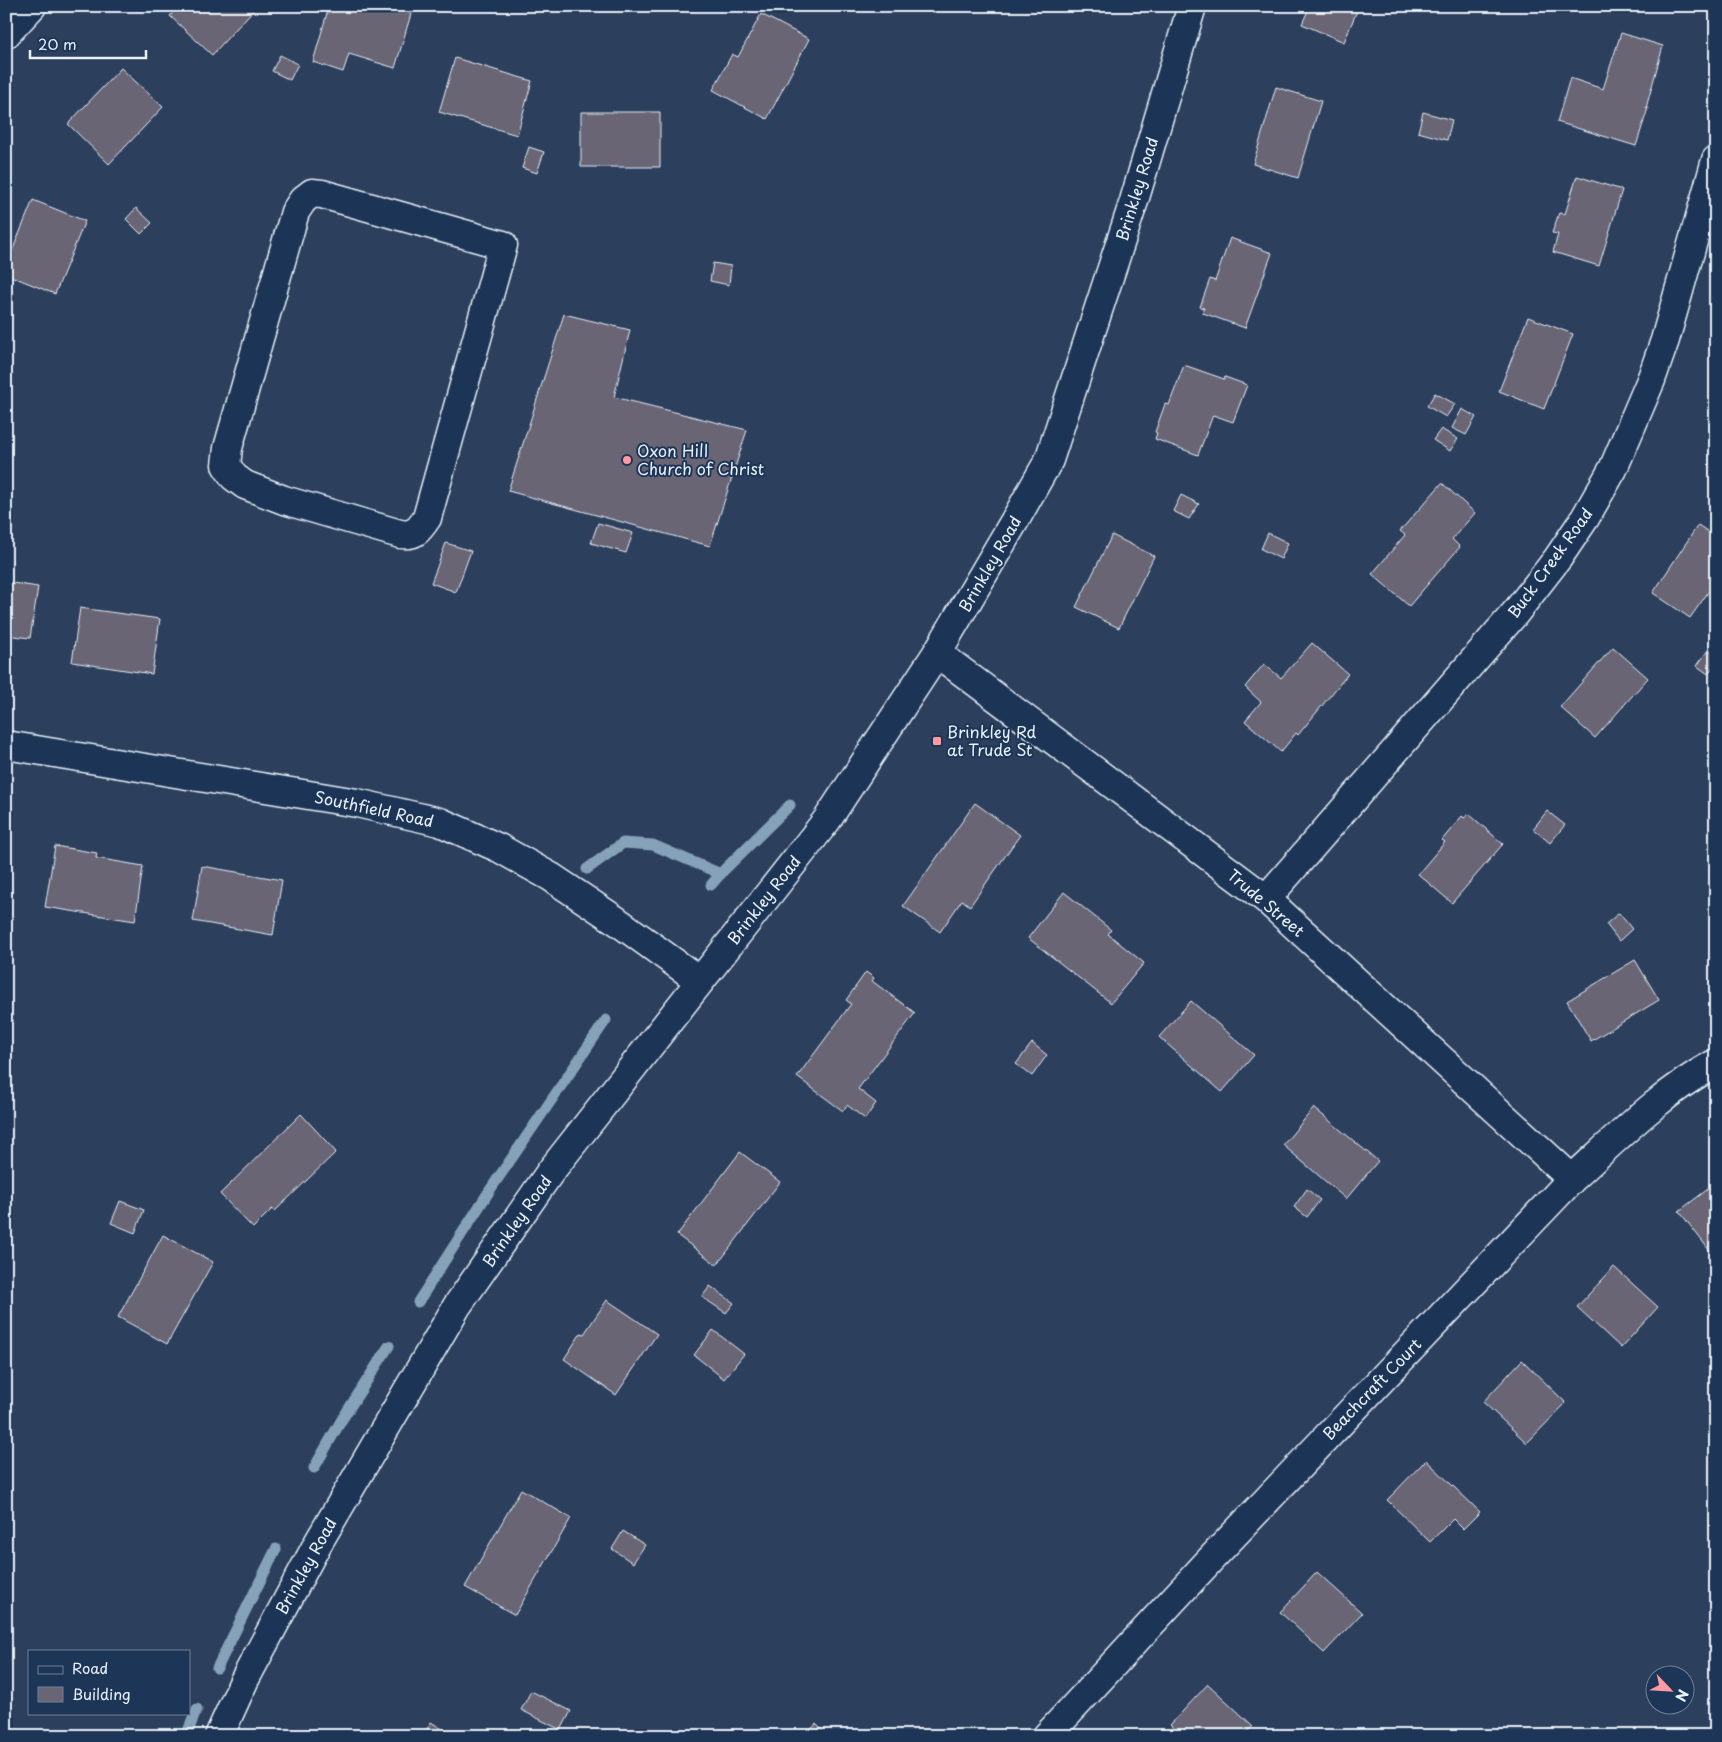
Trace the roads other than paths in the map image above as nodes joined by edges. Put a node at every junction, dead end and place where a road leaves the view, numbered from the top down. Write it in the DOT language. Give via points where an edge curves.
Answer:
graph roads {
  1 [pos="32,6"];
  2 [pos="1192,6"];
  3 [pos="6,34"];
  4 [pos="1716,160"];
  5 [pos="503,245"];
  6 [pos="937,653"];
  7 [pos="6,745"];
  8 [pos="1266,899"];
  9 [pos="700,981"];
  10 [pos="1716,1063"];
  11 [pos="1572,1179"];
  12 [pos="219,1736"];
  13 [pos="1047,1736"];
  1 -- 3 [label="street"];
  2 -- 6 [label="street, Brinkley Road" via="1134,200 1049,460"];
  4 -- 8 [label="street, Buck Creek Road" via="1652,380 1613,469 1585,518 1516,612"];
  5 -- 5 [label="street" via="322,194 312,193 303,200 295,212 228,448 226,465 234,477 245,485 284,500 400,534 409,535 420,528 426,518"];
  6 -- 8 [label="street, Trude Street"];
  6 -- 9 [label="street, Brinkley Road" via="827,820"];
  7 -- 9 [label="street, Southfield Road" via="357,803 440,822 500,848 551,877"];
  8 -- 11 [label="street, Trude Street"];
  9 -- 12 [label="street, Brinkley Road" via="551,1171 457,1306 318,1543 244,1681"];
  10 -- 11 [label="street, Beachcraft Court" via="1671,1093"];
  11 -- 13 [label="street, Beachcraft Court"];
}
